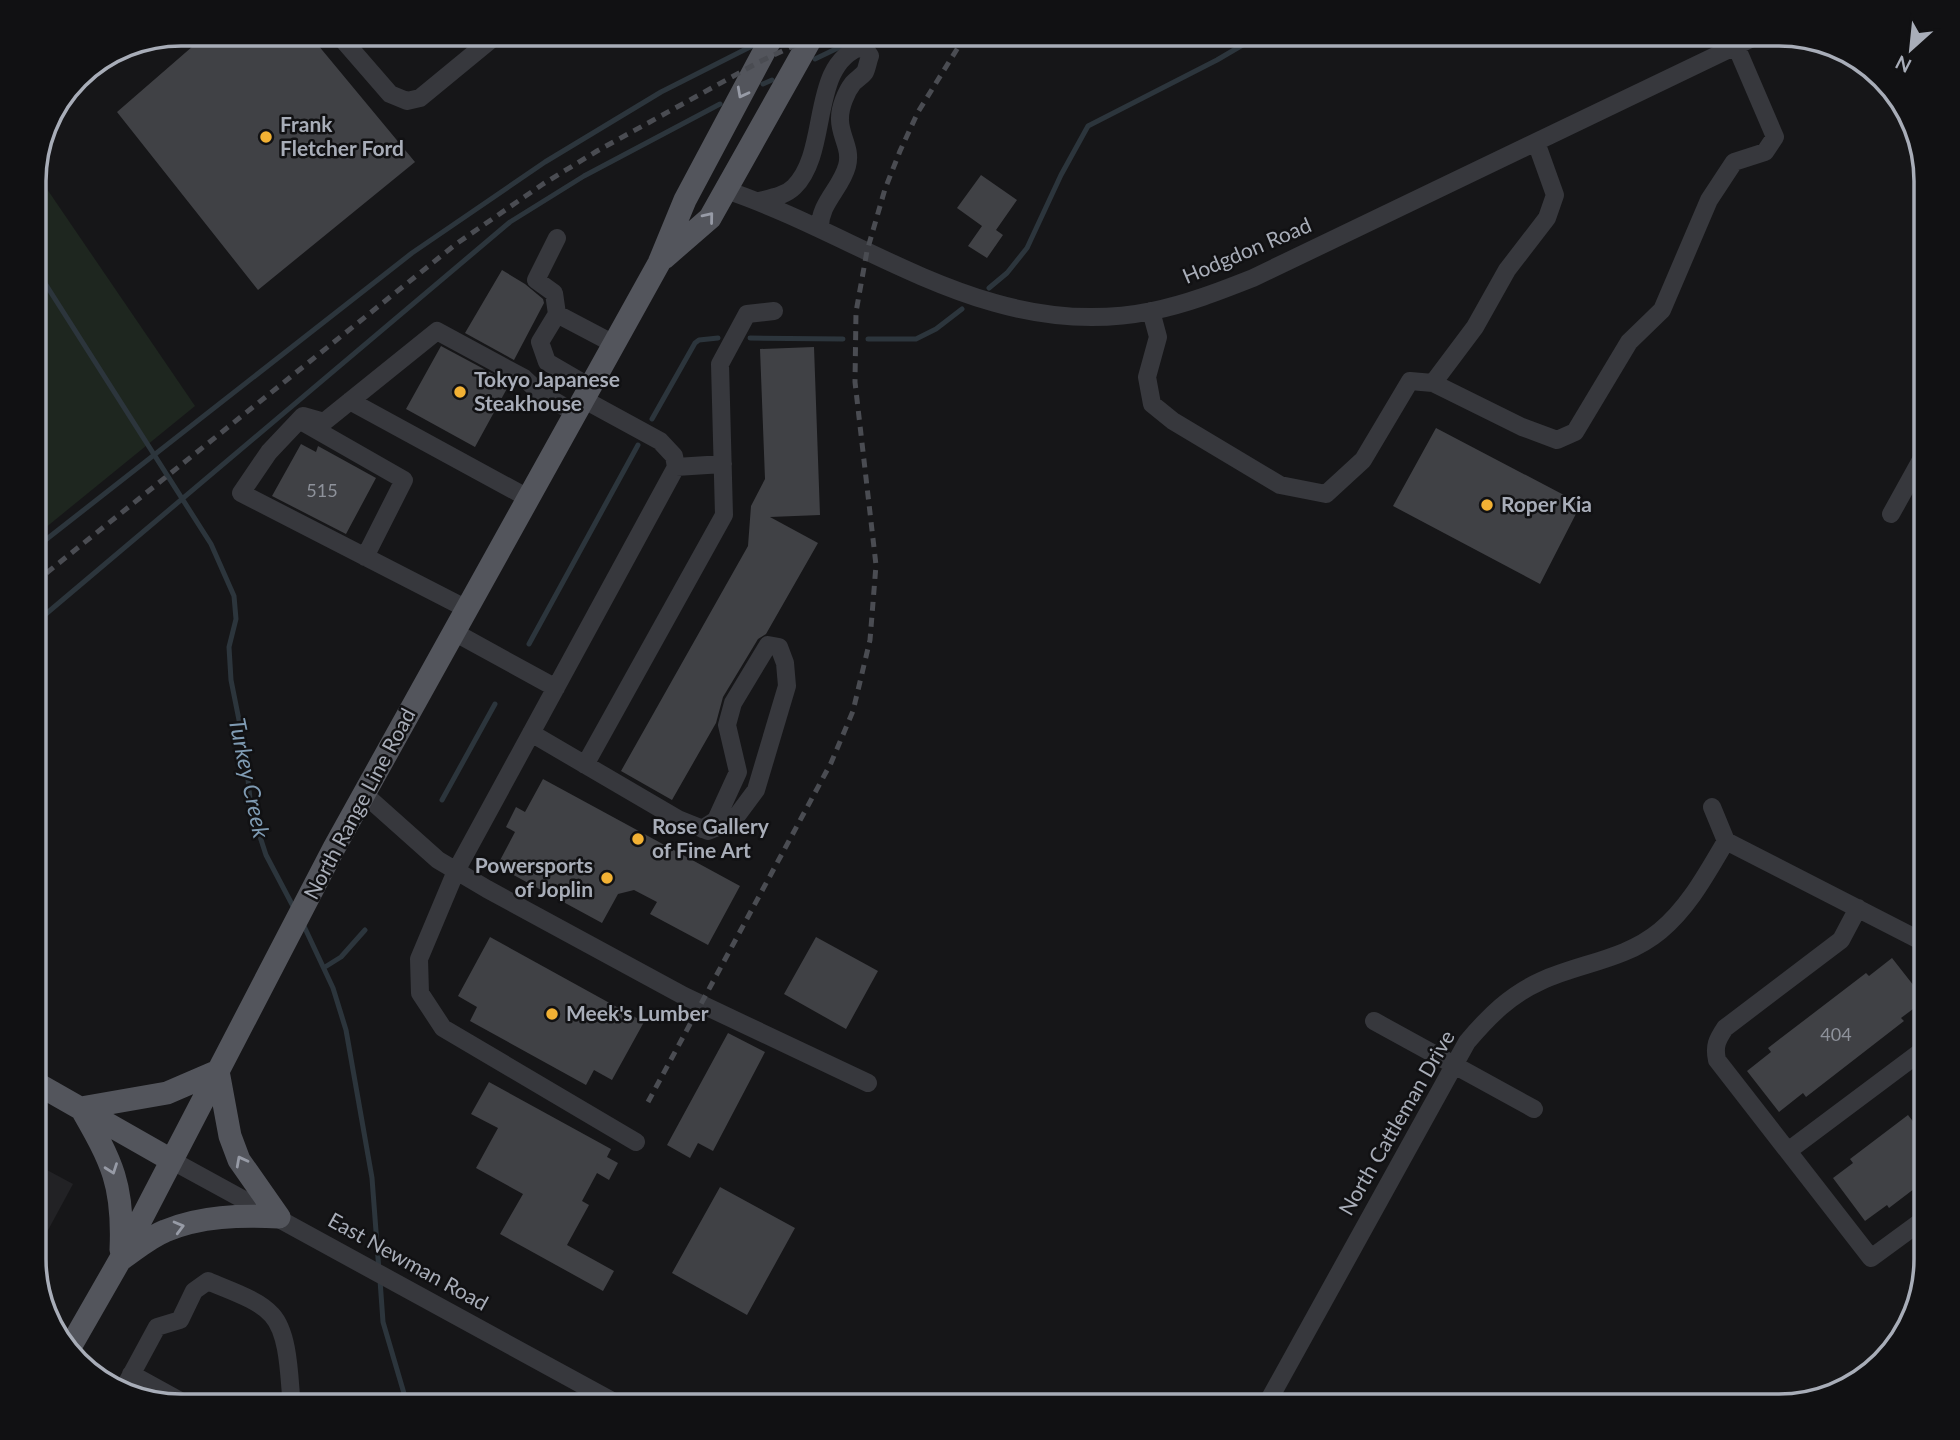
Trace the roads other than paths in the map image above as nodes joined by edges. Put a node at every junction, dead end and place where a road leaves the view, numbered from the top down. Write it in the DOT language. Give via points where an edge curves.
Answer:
graph roads {
  1 [pos="348,46"];
  2 [pos="483,46"];
  3 [pos="767,46"];
  4 [pos="807,46"];
  5 [pos="1736,46"];
  6 [pos="1536,142"];
  7 [pos="726,190"];
  8 [pos="759,201"];
  9 [pos="820,229"];
  10 [pos="557,238"];
  11 [pos="659,263"];
  12 [pos="774,311"];
  13 [pos="1151,311"];
  14 [pos="557,314"];
  15 [pos="614,344"];
  16 [pos="1433,383"];
  17 [pos="583,399"];
  18 [pos="350,401"];
  19 [pos="299,420"];
  20 [pos="723,464"];
  21 [pos="676,467"];
  22 [pos="1914,472"];
  23 [pos="528,498"];
  24 [pos="1891,514"];
  25 [pos="365,557"];
  26 [pos="467,609"];
  27 [pos="454,632"];
  28 [pos="556,688"];
  29 [pos="531,733"];
  30 [pos="585,765"];
  31 [pos="364,794"];
  32 [pos="1712,807"];
  33 [pos="702,829"];
  34 [pos="1726,841"];
  35 [pos="456,871"];
  36 [pos="1858,908"];
  37 [pos="1914,937"];
  38 [pos="1374,1021"];
  39 [pos="1914,1057"];
  40 [pos="1454,1064"];
  41 [pos="218,1071"];
  42 [pos="867,1083"];
  43 [pos="46,1089"];
  44 [pos="80,1108"];
  45 [pos="1534,1108"];
  46 [pos="636,1142"];
  47 [pos="1788,1151"];
  48 [pos="171,1160"];
  49 [pos="279,1217"];
  50 [pos="1914,1227"];
  51 [pos="120,1260"];
  52 [pos="73,1342"];
  53 [pos="127,1381"];
  54 [pos="154,1392"];
  55 [pos="290,1394"];
  56 [pos="600,1394"];
  57 [pos="1272,1394"];
  1 -- 2 [label="street" via="390,94 407,101 420,98"];
  3 -- 11 [label="main road, North Range Line Road, one-way" via="685,200"];
  4 -- 7 [label="main road, North Range Line Road"];
  5 -- 6 [label="street, Hodgdon Road"];
  5 -- 16 [label="street" via="1775,137 1765,152 1734,162 1709,200 1662,310 1629,342 1575,432 1557,440 1522,428"];
  6 -- 13 [label="street, Hodgdon Road" via="1253,278"];
  6 -- 16 [label="street" via="1555,194 1547,218"];
  7 -- 8 [label="street, Hodgdon Road"];
  11 -- 7 [label="main road, North Range Line Road, one-way" via="710,218"];
  8 -- 9 [label="street, Hodgdon Road"];
  8 -- 9 [label="street" via="793,188 807,169 826,90 850,50 863,46 870,56 865,72 845,97 840,118 849,149 847,167 826,200"];
  9 -- 13 [label="street, Hodgdon Road" via="931,282 1005,307 1075,316"];
  10 -- 14 [label="street" via="536,280 554,293"];
  11 -- 15 [label="main road, North Range Line Road"];
  12 -- 20 [label="street" via="747,314 720,363"];
  13 -- 16 [label="street" via="1158,337 1147,377 1152,404 1280,485 1326,494 1363,460 1410,381"];
  14 -- 15 [label="street"];
  14 -- 17 [label="street" via="540,342 547,362"];
  15 -- 17 [label="main road, North Range Line Road"];
  17 -- 18 [label="street" via="539,391 524,378 438,331"];
  17 -- 21 [label="street" via="660,441 674,456"];
  17 -- 23 [label="main road, North Range Line Road"];
  18 -- 19 [label="street" via="324,422 303,416"];
  18 -- 23 [label="street"];
  19 -- 25 [label="street" via="404,480"];
  19 -- 25 [label="street" via="269,452 241,493"];
  20 -- 21 [label="street"];
  20 -- 30 [label="street" via="724,515"];
  21 -- 28 [label="street"];
  22 -- 24 [label="street"];
  23 -- 26 [label="main road, North Range Line Road"];
  25 -- 26 [label="street"];
  26 -- 27 [label="main road, North Range Line Road"];
  27 -- 28 [label="street"];
  27 -- 31 [label="main road, North Range Line Road"];
  28 -- 29 [label="street"];
  29 -- 30 [label="street"];
  29 -- 35 [label="street"];
  30 -- 33 [label="street"];
  31 -- 35 [label="street"];
  31 -- 41 [label="main road, North Range Line Road"];
  32 -- 34 [label="street"];
  33 -- 33 [label="street" via="733,821 756,790 787,686 779,647 768,645 733,703 727,724 738,772 716,820"];
  34 -- 36 [label="street"];
  34 -- 40 [label="street, North Cattleman Drive" via="1681,911 1658,933 1631,950 1543,980 1514,995 1490,1015"];
  35 -- 42 [label="street" via="684,996"];
  35 -- 46 [label="street" via="419,959 420,993 437,1019 443,1028"];
  36 -- 37 [label="street"];
  36 -- 47 [label="street" via="1841,940 1725,1028 1716,1041 1717,1060"];
  38 -- 40 [label="street"];
  39 -- 47 [label="street"];
  40 -- 45 [label="street"];
  40 -- 57 [label="street, North Cattleman Drive"];
  41 -- 44 [label="main road" via="167,1093"];
  41 -- 48 [label="main road, North Range Line Road"];
  49 -- 41 [label="main road, one-way" via="239,1160"];
  43 -- 44 [label="main road"];
  44 -- 48 [label="main road"];
  44 -- 51 [label="main road, one-way" via="116,1180 122,1222"];
  47 -- 50 [label="street" via="1871,1258"];
  48 -- 49 [label="street, East Newman Road"];
  48 -- 51 [label="main road, North Range Line Road"];
  51 -- 49 [label="main road, one-way" via="163,1231 211,1218"];
  49 -- 56 [label="street, East Newman Road"];
  51 -- 52 [label="main road, North Range Line Road"];
  53 -- 54 [label="street"];
  53 -- 55 [label="street" via="157,1327 180,1320 194,1291 208,1281 272,1315 284,1339"];
}
